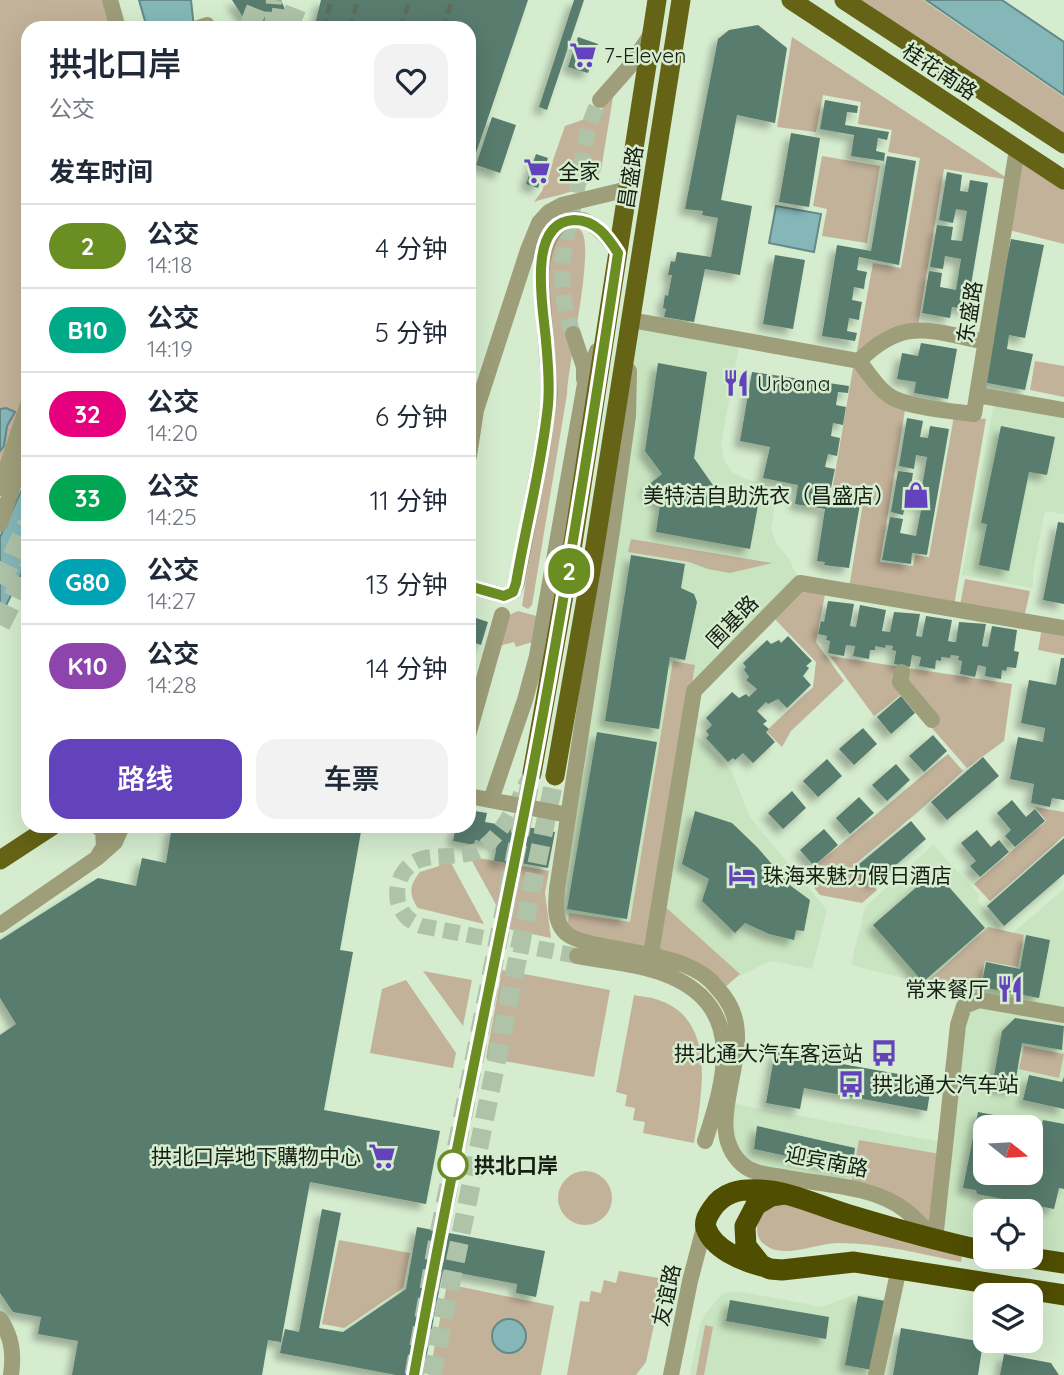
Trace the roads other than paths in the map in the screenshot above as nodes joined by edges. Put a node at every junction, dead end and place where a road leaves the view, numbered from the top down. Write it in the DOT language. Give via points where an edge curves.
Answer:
graph roads {
  1 [pos="110,0"];
  2 [pos="657,0"];
  3 [pos="684,0"];
  4 [pos="791,0"];
  5 [pos="844,0"];
  6 [pos="116,21"];
  7 [pos="653,31"];
  8 [pos="600,100"];
  9 [pos="1064,144"];
  10 [pos="1017,149"];
  11 [pos="1064,180"];
  12 [pos="628,189"];
  13 [pos="618,253"];
  14 [pos="608,323"];
  15 [pos="630,323"];
  16 [pos="573,334"];
  17 [pos="986,342"];
  18 [pos="859,361"];
  19 [pos="585,384"];
  20 [pos="977,395"];
  21 [pos="476,410"];
  22 [pos="1064,410"];
  23 [pos="21,425"];
  24 [pos="21,462"];
  25 [pos="0,488"];
  26 [pos="0,524"];
  27 [pos="476,588"];
  28 [pos="502,615"];
  29 [pos="1064,628"];
  30 [pos="902,672"];
  31 [pos="476,707"];
  32 [pos="932,720"];
  33 [pos="532,773"];
  34 [pos="555,776"];
  35 [pos="476,797"];
  36 [pos="491,800"];
  37 [pos="568,814"];
  38 [pos="41,833"];
  39 [pos="103,833"];
  40 [pos="119,833"];
  41 [pos="97,858"];
  42 [pos="0,860"];
  43 [pos="0,925"];
  44 [pos="651,954"];
  45 [pos="577,956"];
  46 [pos="1064,1015"];
  47 [pos="705,1141"];
  48 [pos="784,1194"];
  49 [pos="705,1224"];
  50 [pos="935,1240"];
  51 [pos="973,1248"];
  52 [pos="1043,1260"];
  53 [pos="1064,1263"];
  54 [pos="765,1267"];
  55 [pos="899,1268"];
  56 [pos="1064,1295"];
  57 [pos="2,1322"];
  58 [pos="670,1371"];
  59 [pos="10,1375"];
  60 [pos="876,1375"];
  1 -- 6 [label="street"];
  2 -- 7 [label="main road, 昌盛路"];
  3 -- 15 [label="main road, 昌盛路"];
  4 -- 10 [label="main road, 桂花南路"];
  5 -- 9 [label="main road, 桂花南路"];
  7 -- 8 [label="street"];
  7 -- 12 [label="main road, 昌盛路"];
  10 -- 11 [label="main road, 桂花南路"];
  10 -- 17 [label="street, 东盛路"];
  12 -- 13 [label="main road, 昌盛路"];
  12 -- 21 [label="street" via="562,205 539,223"];
  13 -- 14 [label="main road, 昌盛路"];
  13 -- 27 [label="street" via="589,222 566,221 548,237 541,278 549,401 516,583 513,592 504,596"];
  14 -- 19 [label="street"];
  14 -- 33 [label="main road, 昌盛路"];
  15 -- 18 [label="street"];
  15 -- 34 [label="main road, 昌盛路"];
  15 -- 37 [label="street" via="628,416"];
  16 -- 19 [label="street"];
  17 -- 18 [label="street" via="917,329 892,336"];
  17 -- 20 [label="street, 东盛路"];
  18 -- 20 [label="street" via="892,397 902,400 974,414"];
  19 -- 36 [label="street" via="537,656"];
  20 -- 22 [label="street"];
  23 -- 25 [label="street"];
  24 -- 26 [label="street"];
  28 -- 31 [label="street"];
  29 -- 44 [label="street, 围基路" via="800,583 694,691"];
  30 -- 32 [label="street" via="900,682"];
  35 -- 36 [label="street"];
  36 -- 37 [label="street"];
  37 -- 44 [label="street" via="556,906 561,929 585,942"];
  38 -- 42 [label="main road"];
  39 -- 41 [label="street"];
  40 -- 41 [label="street"];
  41 -- 43 [label="street"];
  44 -- 50 [label="street, 迎宾南路" via="690,967 730,1004 738,1038 725,1122 729,1146 741,1163 761,1173 889,1200"];
  45 -- 47 [label="street" via="671,976 701,996 714,1012 725,1044 724,1062"];
  46 -- 50 [label="street" via="979,1000 964,1006 958,1025"];
  48 -- 49 [label="highway, 迎宾南路" via="753,1190 727,1194 715,1204"];
  48 -- 50 [label="highway, 迎宾南路"];
  48 -- 54 [label="highway" via="757,1205 745,1226 746,1246"];
  49 -- 54 [label="highway" via="716,1243 744,1261"];
  49 -- 58 [label="street, 友谊路"];
  50 -- 51 [label="highway, 迎宾南路"];
  52 -- 53 [label="highway"];
  54 -- 55 [label="highway" via="782,1270 842,1263"];
  55 -- 56 [label="highway"];
  55 -- 60 [label="street"];
  57 -- 59 [label="street" via="12,1342"];
}
